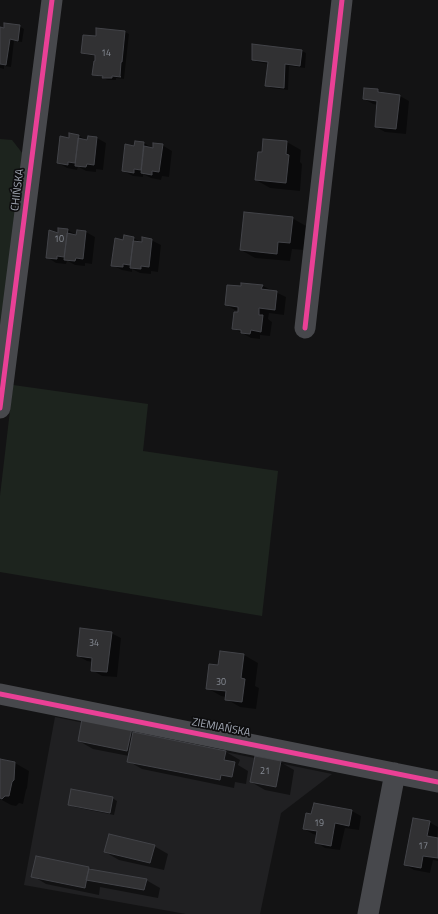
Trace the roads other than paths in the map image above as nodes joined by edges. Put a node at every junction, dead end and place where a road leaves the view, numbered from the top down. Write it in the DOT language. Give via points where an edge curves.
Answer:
graph roads {
  1 [pos="52,0"];
  2 [pos="342,0"];
  3 [pos="305,328"];
  4 [pos="2,383"];
  5 [pos="0,408"];
  6 [pos="0,694"];
  7 [pos="395,773"];
  8 [pos="438,782"];
  9 [pos="368,914"];
  1 -- 4 [label="street, CHIŃSKA"];
  2 -- 3 [label="street"];
  4 -- 5 [label="street, CHIŃSKA"];
  6 -- 7 [label="street, ZIEMIAŃSKA"];
  7 -- 8 [label="street, ZIEMIAŃSKA"];
  7 -- 9 [label="street"];
}
